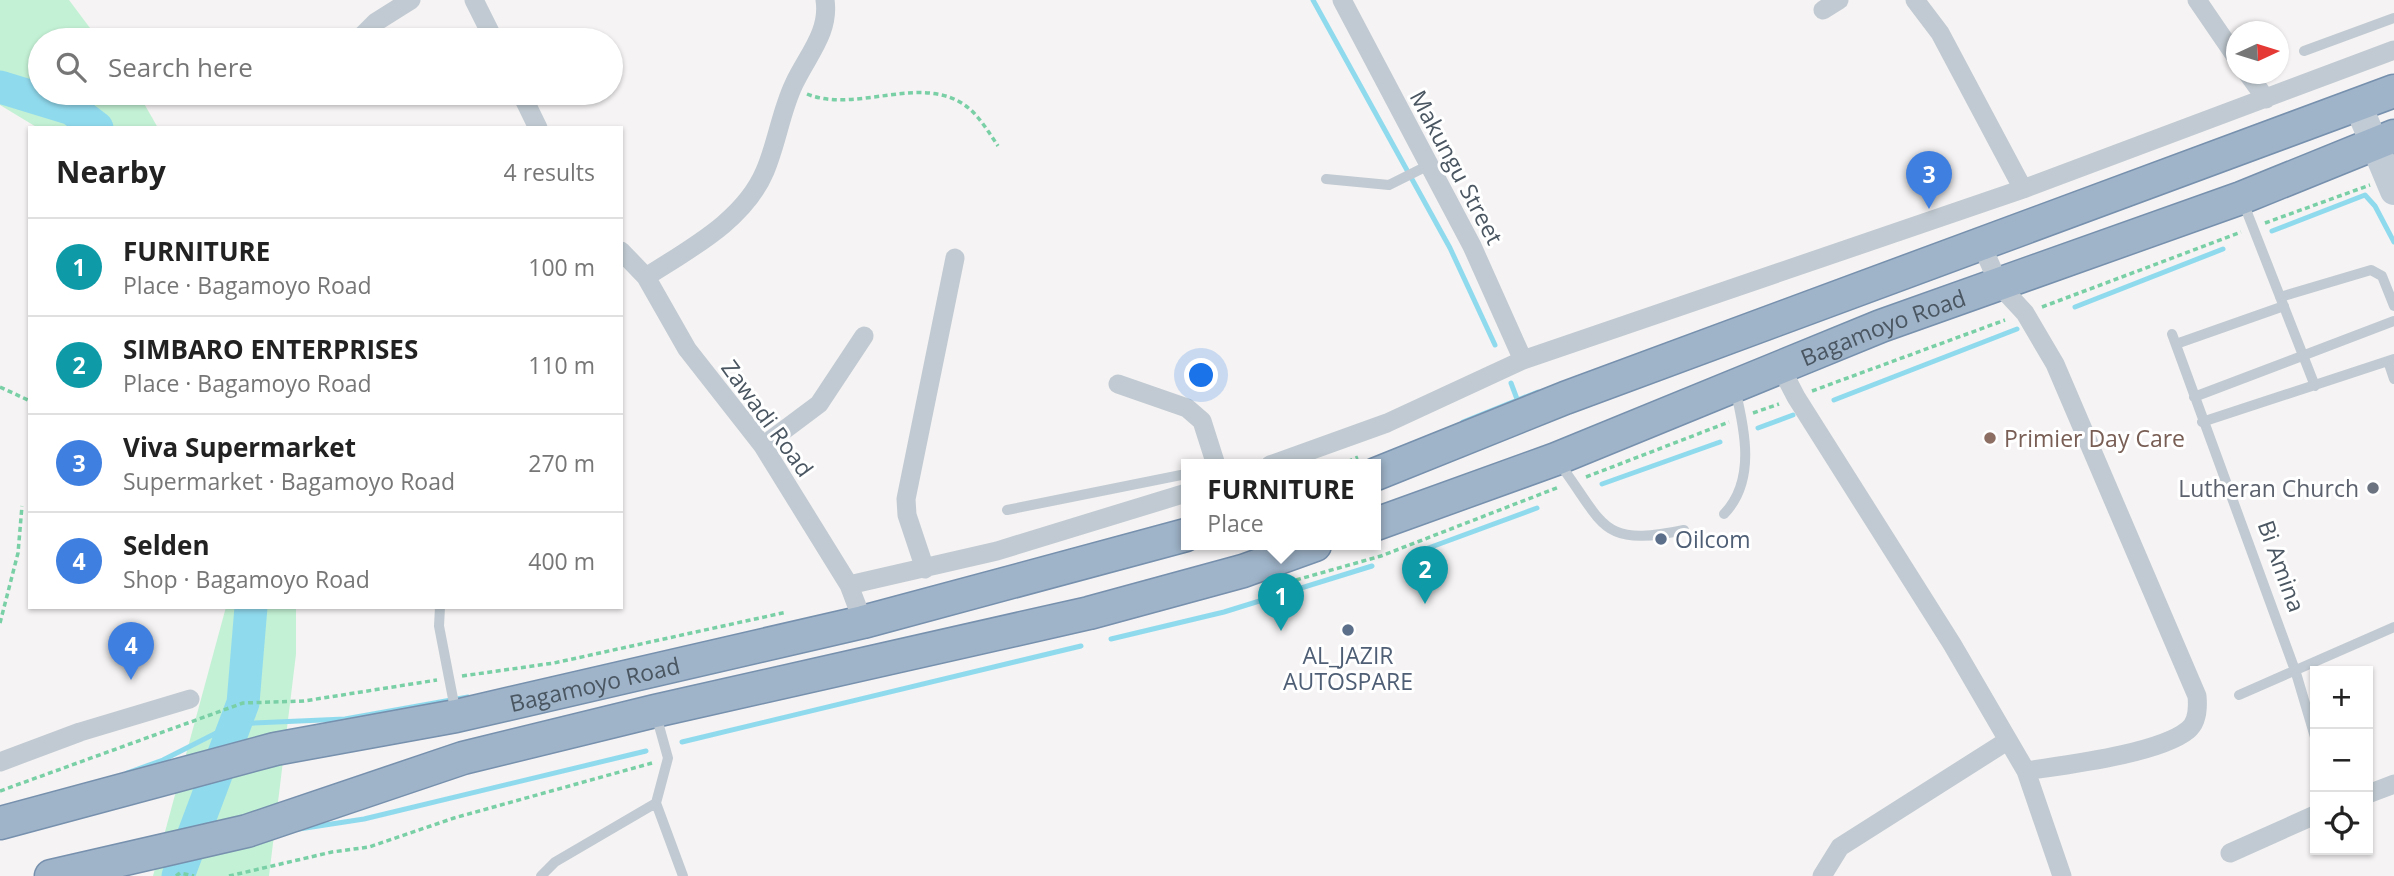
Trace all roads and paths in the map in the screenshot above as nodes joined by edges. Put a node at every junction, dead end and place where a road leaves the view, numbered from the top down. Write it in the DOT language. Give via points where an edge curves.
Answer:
graph roads {
  1 [pos="411,0"];
  2 [pos="474,0"];
  3 [pos="825,0"];
  4 [pos="1342,0"];
  5 [pos="1915,0"];
  6 [pos="2197,0"];
  7 [pos="2394,18"];
  8 [pos="370,28"];
  9 [pos="488,28"];
  10 [pos="2226,42"];
  11 [pos="2394,50"];
  12 [pos="2304,51"];
  13 [pos="2255,84"];
  14 [pos="793,87"];
  15 [pos="2394,91"];
  16 [pos="2266,99"];
  17 [pos="527,105"];
  18 [pos="2358,105"];
  19 [pos="2204,122"];
  20 [pos="537,126"];
  21 [pos="2384,141"];
  22 [pos="998,146"];
  23 [pos="2218,154"];
  24 [pos="1427,166"];
  25 [pos="1326,179"];
  26 [pos="2023,189"];
  27 [pos="2394,191"];
  28 [pos="2241,198"];
  29 [pos="1981,244"];
  30 [pos="623,253"];
  31 [pos="955,258"];
  32 [pos="646,277"];
  33 [pos="2000,285"];
  34 [pos="2282,301"];
  35 [pos="2394,306"];
  36 [pos="2394,321"];
  37 [pos="864,336"];
  38 [pos="2304,357"];
  39 [pos="1523,360"];
  40 [pos="2391,360"];
  41 [pos="1780,366"];
  42 [pos="2394,379"];
  43 [pos="1118,384"];
  44 [pos="1734,386"];
  45 [pos="2315,386"];
  46 [pos="0,387"];
  47 [pos="2194,397"];
  48 [pos="28,400"];
  49 [pos="2202,422"];
  50 [pos="763,446"];
  51 [pos="1214,459"];
  52 [pos="1287,459"];
  53 [pos="1556,459"];
  54 [pos="1381,472"];
  55 [pos="1181,475"];
  56 [pos="1181,495"];
  57 [pos="22,506"];
  58 [pos="1007,509"];
  59 [pos="1724,514"];
  60 [pos="1381,522"];
  61 [pos="1684,530"];
  62 [pos="1181,536"];
  63 [pos="1301,550"];
  64 [pos="925,569"];
  65 [pos="849,585"];
  66 [pos="440,609"];
  67 [pos="798,610"];
  68 [pos="863,622"];
  69 [pos="0,623"];
  70 [pos="2394,627"];
  71 [pos="2296,673"];
  72 [pos="448,678"];
  73 [pos="2239,695"];
  74 [pos="190,699"];
  75 [pos="655,711"];
  76 [pos="456,716"];
  77 [pos="2313,729"];
  78 [pos="2007,741"];
  79 [pos="668,758"];
  80 [pos="0,762"];
  81 [pos="2026,771"];
  82 [pos="2394,785"];
  83 [pos="0,792"];
  84 [pos="2373,792"];
  85 [pos="656,803"];
  86 [pos="2310,817"];
  87 [pos="0,823"];
  88 [pos="2230,853"];
  89 [pos="180,873"];
  90 [pos="51,876"];
  91 [pos="194,876"];
  92 [pos="229,876"];
  93 [pos="541,876"];
  94 [pos="683,876"];
  95 [pos="1822,876"];
  96 [pos="2062,876"];
  1 -- 8 [label="street"];
  2 -- 9 [label="street"];
  3 -- 14 [label="street" via="825,24"];
  4 -- 24 [label="street, Makungu Street"];
  5 -- 26 [label="street" via="1952,55"];
  6 -- 10 [label="street"];
  7 -- 12 [label="lane"];
  11 -- 16 [label="street"];
  13 -- 16 [label="street"];
  14 -- 22 [label="path" via="820,98 855,102 916,92 934,94 969,108"];
  14 -- 32 [label="street" via="764,174 741,208 695,246"];
  15 -- 18 [label="highway, Bagamoyo Road"];
  16 -- 19 [label="street"];
  17 -- 20 [label="street"];
  18 -- 21 [label="main road"];
  18 -- 23 [label="highway, Bagamoyo Road"];
  19 -- 23 [label="street"];
  19 -- 26 [label="street"];
  21 -- 27 [label="main road"];
  21 -- 28 [label="highway, Bagamoyo Road"];
  23 -- 29 [label="highway, Bagamoyo Road"];
  24 -- 25 [label="lane" via="1389,185"];
  24 -- 39 [label="street, Makungu Street" via="1472,246"];
  26 -- 39 [label="street"];
  28 -- 33 [label="highway, Bagamoyo Road"];
  28 -- 34 [label="lane"];
  29 -- 33 [label="street"];
  29 -- 54 [label="highway, Bagamoyo Road" via="1565,398"];
  30 -- 32 [label="street, Zawadi Road"];
  31 -- 64 [label="street" via="906,499"];
  32 -- 50 [label="street, Zawadi Road" via="687,349"];
  33 -- 41 [label="highway, Bagamoyo Road"];
  33 -- 81 [label="street" via="2025,313 2055,364 2192,684 2199,710 2189,730 2164,742"];
  34 -- 35 [label="lane" via="2371,270 2382,276"];
  34 -- 38 [label="lane"];
  34 -- 47 [label="lane, Bi Amina" via="2174,339"];
  36 -- 38 [label="lane"];
  37 -- 50 [label="street" via="819,404"];
  38 -- 45 [label="lane"];
  38 -- 47 [label="lane"];
  39 -- 52 [label="street" via="1387,423"];
  40 -- 42 [label="lane"];
  40 -- 45 [label="lane"];
  41 -- 44 [label="highway, Bagamoyo Road"];
  41 -- 78 [label="street"];
  43 -- 51 [label="street" via="1187,408 1202,421"];
  44 -- 53 [label="highway, Bagamoyo Road"];
  44 -- 59 [label="lane" via="1745,457 1743,481"];
  45 -- 49 [label="lane"];
  46 -- 48 [label="path"];
  47 -- 49 [label="lane, Bi Amina"];
  49 -- 71 [label="lane, Bi Amina"];
  50 -- 65 [label="street, Zawadi Road"];
  53 -- 60 [label="highway, Bagamoyo Road"];
  53 -- 61 [label="lane" via="1601,522 1619,535 1639,538"];
  55 -- 58 [label="lane"];
  56 -- 64 [label="street"];
  57 -- 69 [label="path" via="18,553"];
  62 -- 68 [label="highway, Bagamoyo Road"];
  63 -- 75 [label="highway, Bagamoyo Road" via="1243,571 1089,613"];
  64 -- 65 [label="street"];
  65 -- 68 [label="street, Zawadi Road"];
  66 -- 72 [label="lane"];
  67 -- 72 [label="path" via="554,663"];
  68 -- 76 [label="highway, Bagamoyo Road"];
  70 -- 71 [label="lane"];
  71 -- 73 [label="lane"];
  71 -- 77 [label="lane, Bi Amina"];
  72 -- 76 [label="lane"];
  72 -- 83 [label="path" via="304,701 243,702"];
  74 -- 80 [label="street"];
  75 -- 79 [label="lane"];
  75 -- 90 [label="highway, Bagamoyo Road" via="463,758 247,831"];
  76 -- 87 [label="highway, Bagamoyo Road" via="275,749"];
  78 -- 81 [label="street"];
  78 -- 95 [label="street" via="1840,846"];
  79 -- 85 [label="lane"];
  79 -- 92 [label="path" via="454,818 369,847"];
  81 -- 96 [label="street"];
  82 -- 84 [label="street"];
  85 -- 93 [label="lane" via="555,862"];
  85 -- 94 [label="lane"];
  86 -- 88 [label="street"];
  89 -- 91 [label="path"];
}
